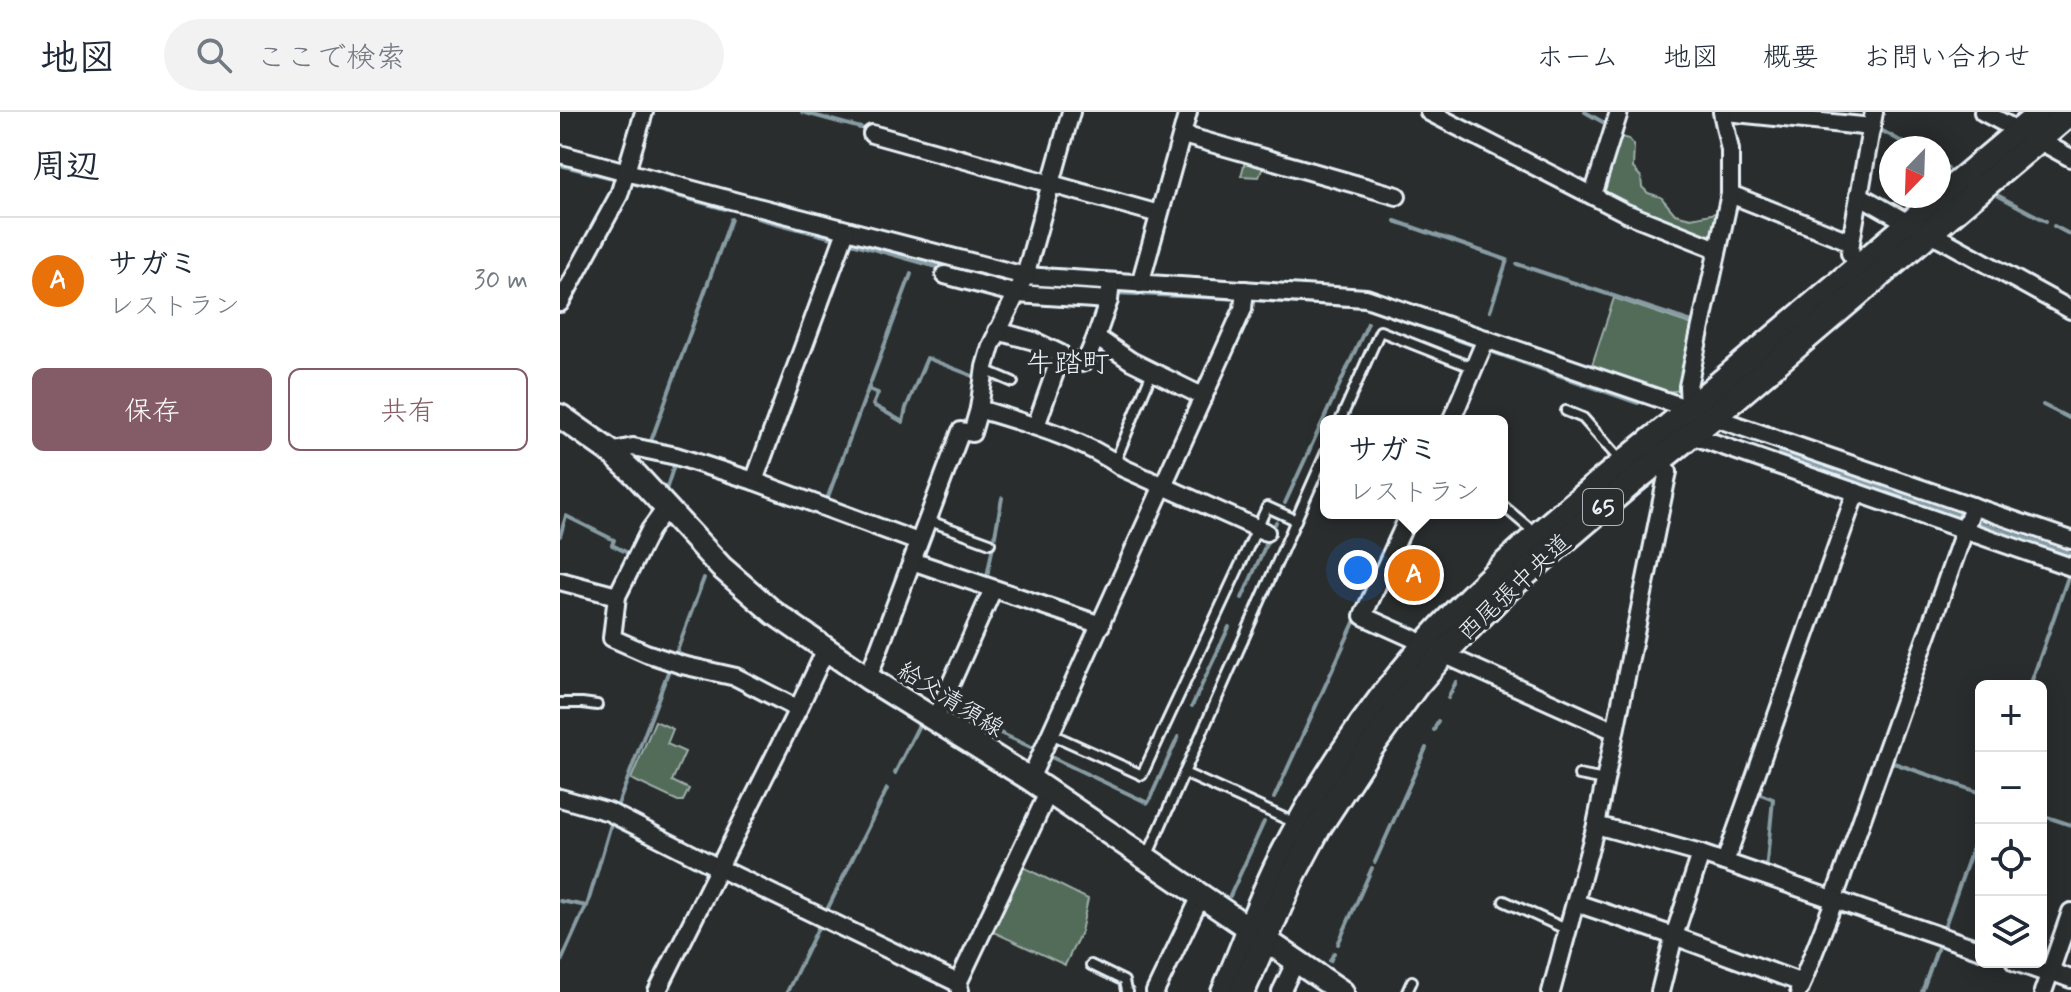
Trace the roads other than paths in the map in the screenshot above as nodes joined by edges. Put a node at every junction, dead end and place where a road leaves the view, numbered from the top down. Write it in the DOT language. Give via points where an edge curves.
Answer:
graph roads {
  1 [pos="644,112"];
  2 [pos="1071,112"];
  3 [pos="1188,112"];
  4 [pos="1429,112"];
  5 [pos="1619,112"];
  6 [pos="1724,112"];
  7 [pos="1983,112"];
  8 [pos="2042,112"];
  9 [pos="2071,112"];
  10 [pos="1873,120"];
  11 [pos="872,134"];
  12 [pos="1183,135"];
  13 [pos="2028,136"];
  14 [pos="560,154"];
  15 [pos="2071,158"];
  16 [pos="624,179"];
  17 [pos="1051,184"];
  18 [pos="1730,194"];
  19 [pos="1593,195"];
  20 [pos="1859,195"];
  21 [pos="1397,196"];
  22 [pos="1159,214"];
  23 [pos="1919,228"];
  24 [pos="843,237"];
  25 [pos="1851,242"];
  26 [pos="1717,249"];
  27 [pos="1861,266"];
  28 [pos="945,275"];
  29 [pos="1140,284"];
  30 [pos="1020,286"];
  31 [pos="1110,291"];
  32 [pos="1245,298"];
  33 [pos="560,303"];
  34 [pos="2071,310"];
  35 [pos="997,331"];
  36 [pos="1096,337"];
  37 [pos="1481,351"];
  38 [pos="1060,358"];
  39 [pos="985,370"];
  40 [pos="1152,371"];
  41 [pos="1013,382"];
  42 [pos="1204,397"];
  43 [pos="979,409"];
  44 [pos="1689,409"];
  45 [pos="1566,411"];
  46 [pos="1343,415"];
  47 [pos="1454,415"];
  48 [pos="560,416"];
  49 [pos="1714,416"];
  50 [pos="1036,426"];
  51 [pos="1691,435"];
  52 [pos="611,452"];
  53 [pos="1658,461"];
  54 [pos="1115,462"];
  55 [pos="1623,464"];
  56 [pos="1320,466"];
  57 [pos="754,481"];
  58 [pos="1164,486"];
  59 [pos="1856,492"];
  60 [pos="666,508"];
  61 [pos="1508,510"];
  62 [pos="1969,518"];
  63 [pos="1407,519"];
  64 [pos="927,520"];
  65 [pos="1296,520"];
  66 [pos="1262,530"];
  67 [pos="1538,536"];
  68 [pos="2071,540"];
  69 [pos="918,542"];
  70 [pos="990,543"];
  71 [pos="912,561"];
  72 [pos="2071,567"];
  73 [pos="560,581"];
  74 [pos="993,589"];
  75 [pos="617,596"];
  76 [pos="1101,625"];
  77 [pos="826,649"];
  78 [pos="1434,650"];
  79 [pos="868,678"];
  80 [pos="560,703"];
  81 [pos="597,705"];
  82 [pos="798,709"];
  83 [pos="935,719"];
  84 [pos="1615,731"];
  85 [pos="1051,734"];
  86 [pos="1184,773"];
  87 [pos="1579,775"];
  88 [pos="1030,779"];
  89 [pos="1605,780"];
  90 [pos="1048,793"];
  91 [pos="560,798"];
  92 [pos="1299,825"];
  93 [pos="1596,825"];
  94 [pos="1701,854"];
  95 [pos="1146,859"];
  96 [pos="1725,862"];
  97 [pos="719,868"];
  98 [pos="1201,896"];
  99 [pos="1834,899"];
  100 [pos="1504,901"];
  101 [pos="1576,903"];
  102 [pos="2071,912"];
  103 [pos="1568,930"];
  104 [pos="1258,935"];
  105 [pos="1674,936"];
  106 [pos="1975,948"];
  107 [pos="1296,961"];
  108 [pos="1091,965"];
  109 [pos="2034,968"];
  110 [pos="2049,973"];
  111 [pos="2071,979"];
  112 [pos="1412,981"];
  113 [pos="1800,987"];
  114 [pos="959,988"];
  115 [pos="657,992"];
  116 [pos="1128,992"];
  117 [pos="1155,992"];
  118 [pos="1224,992"];
  119 [pos="1242,992"];
  120 [pos="1281,992"];
  121 [pos="1342,992"];
  122 [pos="1407,992"];
  123 [pos="1551,992"];
  124 [pos="1660,992"];
  125 [pos="2043,992"];
  1 -- 16 [label="street"];
  2 -- 17 [label="street"];
  3 -- 12 [label="street"];
  4 -- 19 [label="street"];
  5 -- 19 [label="street"];
  6 -- 10 [label="street"];
  6 -- 18 [label="street"];
  7 -- 13 [label="street"];
  8 -- 13 [label="main road, 西尾張中央道 / 65"];
  9 -- 13 [label="main road, 西尾張中央道 / 65"];
  10 -- 20 [label="street"];
  11 -- 17 [label="street"];
  12 -- 21 [label="street"];
  12 -- 22 [label="street"];
  13 -- 15 [label="street"];
  13 -- 23 [label="main road, 西尾張中央道 / 65"];
  14 -- 16 [label="street"];
  16 -- 24 [label="street"];
  16 -- 33 [label="street"];
  17 -- 22 [label="street"];
  17 -- 30 [label="street"];
  18 -- 25 [label="street"];
  18 -- 26 [label="street"];
  19 -- 26 [label="street"];
  20 -- 23 [label="street"];
  20 -- 25 [label="street"];
  22 -- 29 [label="street"];
  23 -- 27 [label="main road, 西尾張中央道 / 65"];
  23 -- 34 [label="street"];
  23 -- 49 [label="main road, 西尾張中央道 / 65"];
  24 -- 30 [label="street"];
  24 -- 57 [label="street"];
  25 -- 27 [label="street" via="1850,253"];
  26 -- 44 [label="street" via="1688,386"];
  27 -- 44 [label="main road, 西尾張中央道 / 65"];
  28 -- 30 [label="street"];
  29 -- 31 [label="street"];
  29 -- 32 [label="street"];
  30 -- 31 [label="street"];
  30 -- 35 [label="street"];
  31 -- 36 [label="street"];
  32 -- 37 [label="street" via="1366,298"];
  32 -- 42 [label="street"];
  35 -- 38 [label="street" via="1034,341"];
  35 -- 39 [label="street"];
  36 -- 38 [label="street" via="1086,361"];
  36 -- 40 [label="street"];
  37 -- 44 [label="street"];
  37 -- 46 [label="lane" via="1380,331"];
  37 -- 47 [label="street"];
  38 -- 50 [label="street"];
  39 -- 41 [label="lane"];
  39 -- 43 [label="street"];
  40 -- 42 [label="street"];
  40 -- 54 [label="lane"];
  42 -- 58 [label="street"];
  43 -- 50 [label="street"];
  43 -- 64 [label="street" via="972,433 961,431"];
  44 -- 49 [label="street"];
  44 -- 55 [label="main road, 西尾張中央道 / 65"];
  45 -- 55 [label="lane" via="1583,418"];
  48 -- 52 [label="main road, 給父清須線"];
  49 -- 51 [label="main road, 西尾張中央道 / 65"];
  49 -- 62 [label="street"];
  50 -- 54 [label="street"];
  51 -- 53 [label="main road, 西尾張中央道 / 65"];
  51 -- 59 [label="street"];
  52 -- 57 [label="street" via="633,447"];
  52 -- 60 [label="main road, 給父清須線"];
  53 -- 78 [label="main road, 西尾張中央道 / 65"];
  53 -- 84 [label="street" via="1668,472"];
  54 -- 58 [label="street"];
  55 -- 67 [label="main road, 西尾張中央道 / 65"];
  56 -- 65 [label="lane"];
  57 -- 69 [label="street"];
  58 -- 66 [label="street"];
  58 -- 76 [label="street"];
  59 -- 62 [label="street"];
  59 -- 96 [label="street"];
  60 -- 75 [label="street"];
  60 -- 77 [label="main road, 給父清須線" via="739,583"];
  61 -- 67 [label="lane"];
  62 -- 68 [label="street"];
  62 -- 72 [label="street"];
  62 -- 99 [label="street"];
  63 -- 78 [label="street" via="1363,616"];
  64 -- 69 [label="street"];
  64 -- 70 [label="lane"];
  65 -- 66 [label="lane" via="1267,507"];
  65 -- 86 [label="lane"];
  66 -- 85 [label="lane" via="1142,775"];
  67 -- 78 [label="main road, 西尾張中央道 / 65" via="1480,589"];
  69 -- 71 [label="street"];
  71 -- 74 [label="street"];
  71 -- 79 [label="street"];
  73 -- 75 [label="street"];
  74 -- 76 [label="street"];
  74 -- 83 [label="street"];
  75 -- 82 [label="street" via="612,638 682,665 736,677"];
  76 -- 85 [label="street"];
  77 -- 79 [label="main road, 給父清須線"];
  77 -- 82 [label="street"];
  78 -- 84 [label="street"];
  78 -- 92 [label="main road, 西尾張中央道 / 65" via="1374,708"];
  78 -- 104 [label="main road, 西尾張中央道 / 65" via="1416,685 1318,828"];
  79 -- 83 [label="main road, 給父清須線"];
  80 -- 81 [label="lane"];
  82 -- 97 [label="street"];
  83 -- 88 [label="main road, 給父清須線"];
  84 -- 89 [label="street"];
  85 -- 88 [label="street"];
  86 -- 92 [label="lane"];
  86 -- 95 [label="lane"];
  87 -- 89 [label="lane"];
  88 -- 90 [label="main road, 給父清須線"];
  89 -- 93 [label="street"];
  90 -- 95 [label="main road, 給父清須線"];
  90 -- 114 [label="street"];
  91 -- 97 [label="street" via="609,812"];
  92 -- 104 [label="main road, 西尾張中央道 / 65" via="1278,865"];
  93 -- 94 [label="street"];
  93 -- 101 [label="street"];
  94 -- 96 [label="street"];
  94 -- 105 [label="street"];
  95 -- 98 [label="main road, 給父清須線"];
  96 -- 99 [label="street"];
  97 -- 114 [label="street"];
  97 -- 115 [label="street"];
  98 -- 104 [label="main road, 給父清須線"];
  98 -- 117 [label="street"];
  99 -- 106 [label="street"];
  99 -- 113 [label="street"];
  100 -- 103 [label="lane"];
  101 -- 103 [label="street"];
  101 -- 105 [label="street"];
  102 -- 110 [label="street"];
  103 -- 123 [label="street"];
  104 -- 107 [label="main road, 給父清須線"];
  104 -- 118 [label="main road, 西尾張中央道 / 65"];
  104 -- 119 [label="main road, 西尾張中央道 / 65"];
  105 -- 113 [label="street"];
  105 -- 124 [label="street"];
  107 -- 120 [label="street"];
  107 -- 121 [label="main road, 給父清須線"];
  108 -- 116 [label="lane" via="1124,981"];
  109 -- 110 [label="street"];
  110 -- 111 [label="street"];
  110 -- 125 [label="street"];
  112 -- 122 [label="lane"];
}
